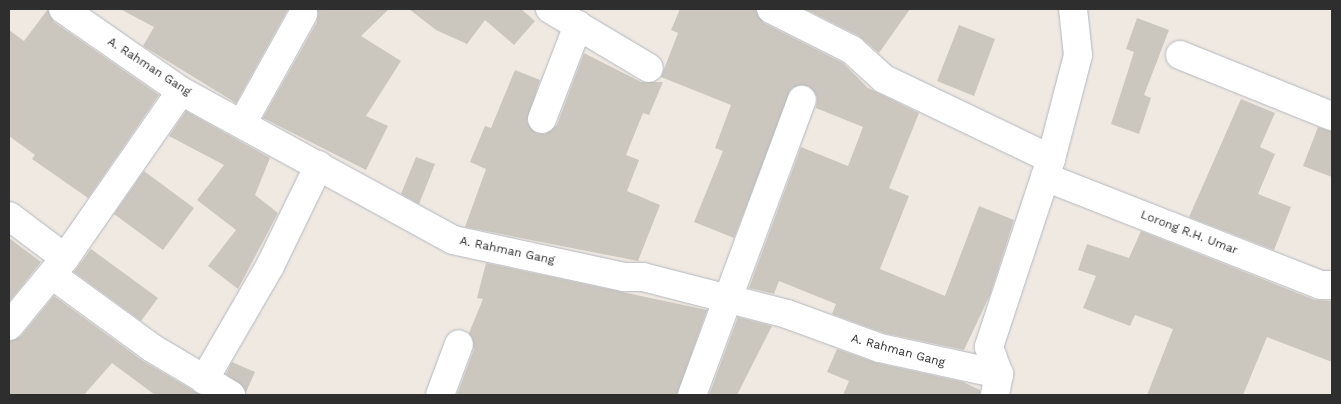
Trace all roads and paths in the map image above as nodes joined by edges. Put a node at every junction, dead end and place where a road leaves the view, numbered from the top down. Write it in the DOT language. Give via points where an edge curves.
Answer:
graph roads {
  1 [pos="63,9"];
  2 [pos="550,9"];
  3 [pos="771,9"];
  4 [pos="1073,9"];
  5 [pos="303,14"];
  6 [pos="578,25"];
  7 [pos="1180,55"];
  8 [pos="649,68"];
  9 [pos="181,90"];
  10 [pos="802,100"];
  11 [pos="1332,116"];
  12 [pos="542,120"];
  13 [pos="243,122"];
  14 [pos="319,165"];
  15 [pos="1048,168"];
  16 [pos="9,216"];
  17 [pos="58,266"];
  18 [pos="1332,285"];
  19 [pos="725,302"];
  20 [pos="9,326"];
  21 [pos="459,344"];
  22 [pos="204,380"];
  23 [pos="997,385"];
  24 [pos="231,395"];
  25 [pos="440,395"];
  26 [pos="692,395"];
  1 -- 9 [label="street, A. Rahman Gang"];
  2 -- 6 [label="street"];
  3 -- 15 [label="street, Lorong R.H. Umar" via="852,50 884,79"];
  4 -- 15 [label="street" via="1078,55"];
  5 -- 13 [label="street"];
  6 -- 8 [label="street"];
  6 -- 12 [label="street"];
  7 -- 11 [label="street"];
  9 -- 13 [label="street, A. Rahman Gang"];
  9 -- 17 [label="street"];
  10 -- 19 [label="street"];
  13 -- 14 [label="street, A. Rahman Gang"];
  14 -- 19 [label="street, A. Rahman Gang" via="453,240 624,277 643,277"];
  14 -- 22 [label="street" via="270,266"];
  15 -- 18 [label="street, Lorong R.H. Umar" via="1321,285"];
  15 -- 23 [label="street" via="989,347"];
  16 -- 17 [label="street"];
  17 -- 20 [label="street"];
  17 -- 22 [label="street"];
  19 -- 23 [label="street, A. Rahman Gang" via="787,314"];
  19 -- 26 [label="street"];
  21 -- 25 [label="street"];
  22 -- 24 [label="street"];
}
